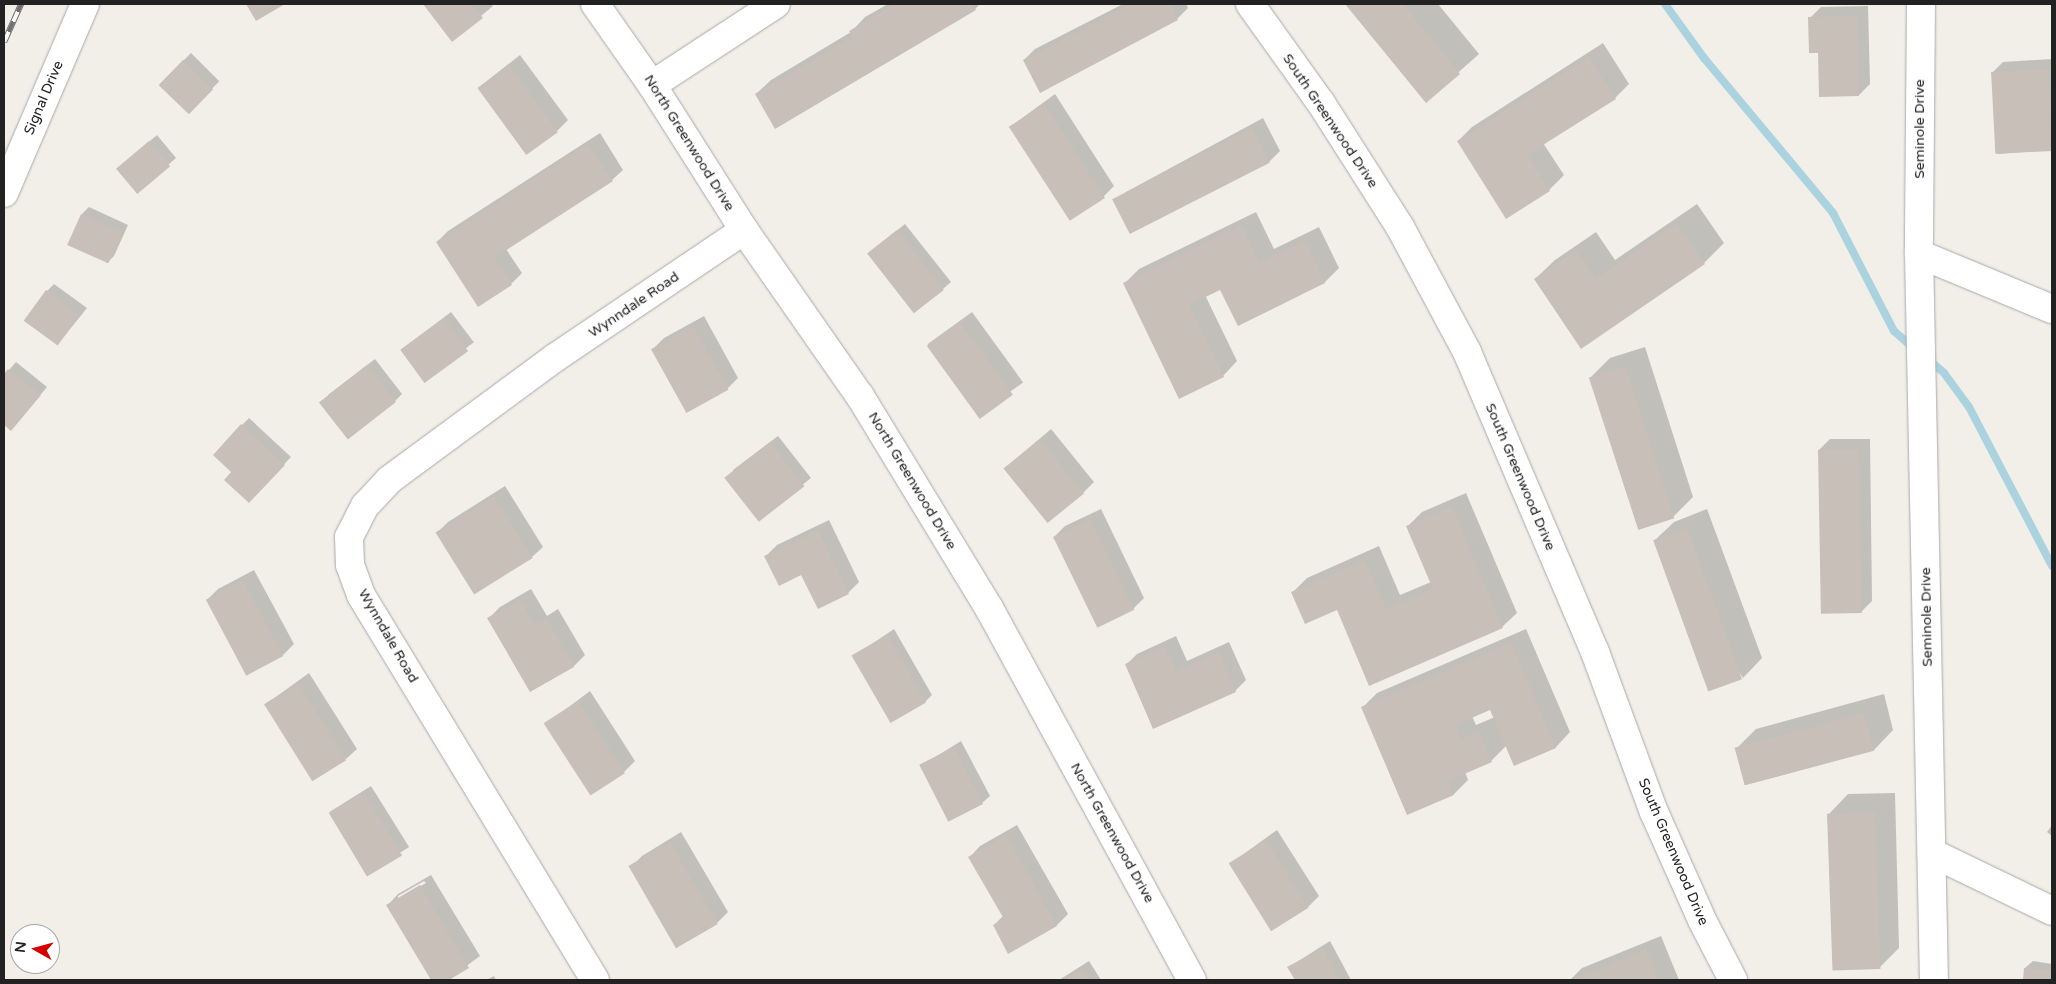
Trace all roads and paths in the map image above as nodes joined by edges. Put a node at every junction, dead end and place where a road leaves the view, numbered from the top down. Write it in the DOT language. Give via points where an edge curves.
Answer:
graph roads {
  1 [pos="85,4"];
  2 [pos="595,4"];
  3 [pos="776,4"];
  4 [pos="1250,4"];
  5 [pos="1921,4"];
  6 [pos="652,85"];
  7 [pos="4,193"];
  8 [pos="744,230"];
  9 [pos="1919,254"];
  10 [pos="2052,309"];
  11 [pos="1932,853"];
  12 [pos="2052,911"];
  13 [pos="596,980"];
  14 [pos="1192,980"];
  15 [pos="1733,980"];
  16 [pos="1934,980"];
  1 -- 7 [label="street, Signal Drive"];
  2 -- 6 [label="street, North Greenwood Drive"];
  3 -- 6 [label="street"];
  4 -- 15 [label="street, South Greenwood Drive" via="1321,102 1400,227 1467,352 1594,652 1654,812 1702,920"];
  5 -- 9 [label="street, Seminole Drive"];
  6 -- 8 [label="street, North Greenwood Drive"];
  8 -- 13 [label="street, Wynndale Road" via="556,357 389,480 365,506 349,537 350,565 361,595"];
  8 -- 14 [label="street, North Greenwood Drive" via="860,396 989,608"];
  9 -- 10 [label="street"];
  9 -- 11 [label="street, Seminole Drive"];
  11 -- 12 [label="street"];
  11 -- 16 [label="street, Seminole Drive"];
}
